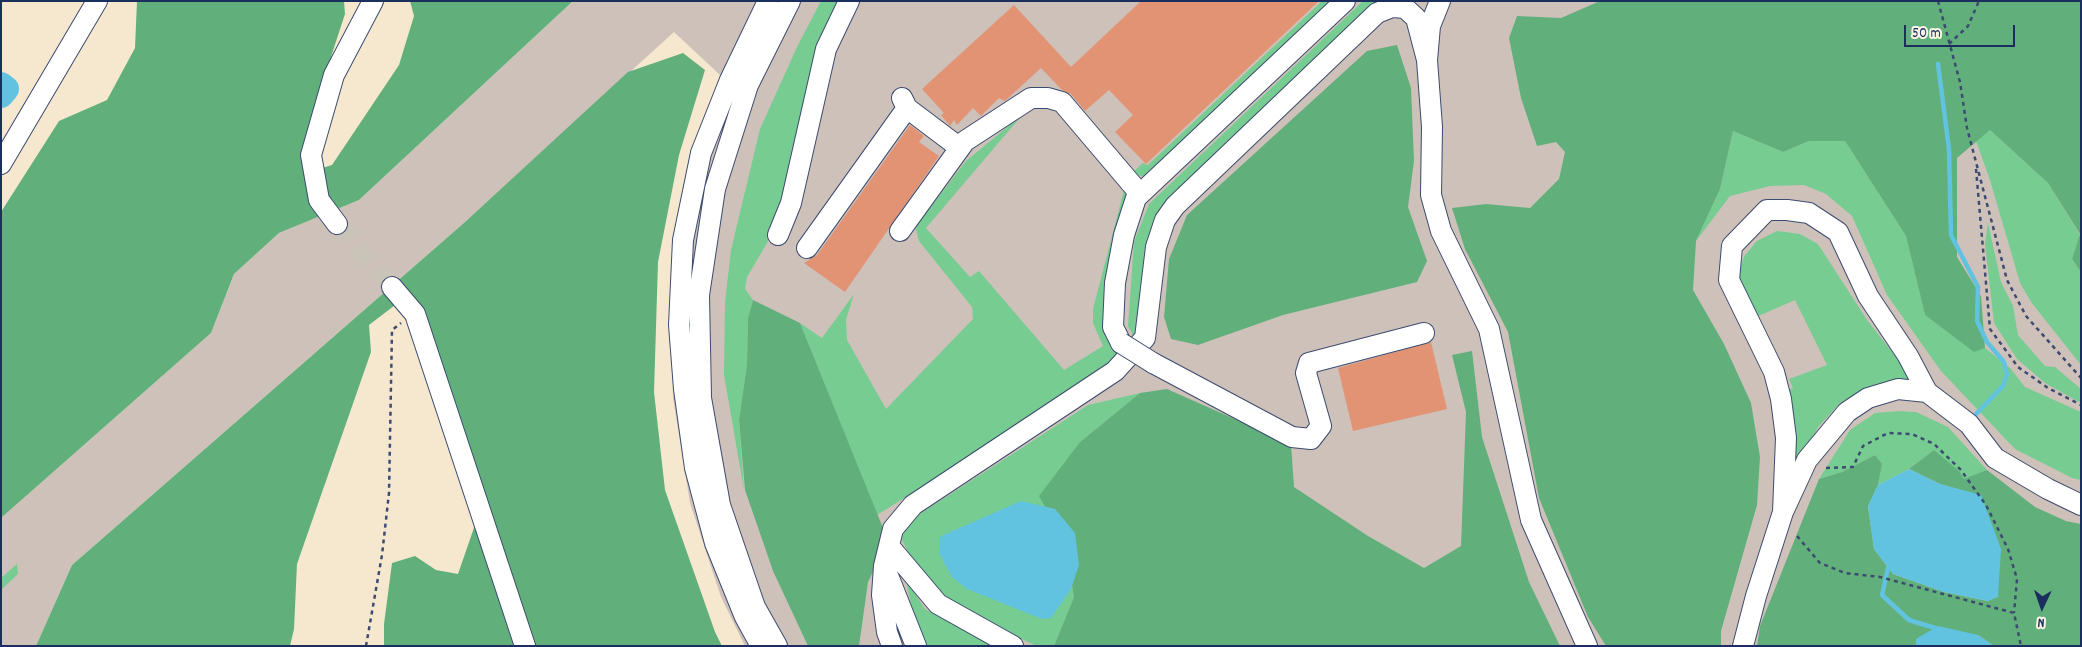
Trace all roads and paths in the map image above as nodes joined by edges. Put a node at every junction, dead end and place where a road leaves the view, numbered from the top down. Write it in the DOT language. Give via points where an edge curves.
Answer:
graph roads {
  1 [pos="97,1"];
  2 [pos="373,1"];
  3 [pos="768,1"];
  4 [pos="790,1"];
  5 [pos="849,1"];
  6 [pos="1345,1"];
  7 [pos="1440,1"];
  8 [pos="1938,1"];
  9 [pos="1979,1"];
  10 [pos="1396,4"];
  11 [pos="1949,44"];
  12 [pos="1427,60"];
  13 [pos="960,148"];
  14 [pos="1976,162"];
  15 [pos="1,164"];
  16 [pos="1140,194"];
  17 [pos="337,224"];
  18 [pos="900,231"];
  19 [pos="778,236"];
  20 [pos="806,248"];
  21 [pos="392,287"];
  22 [pos="415,314"];
  23 [pos="1424,333"];
  24 [pos="2081,378"];
  25 [pos="1927,392"];
  26 [pos="2081,405"];
  27 [pos="1826,468"];
  28 [pos="2081,505"];
  29 [pos="1783,512"];
  30 [pos="1797,536"];
  31 [pos="889,546"];
  32 [pos="884,566"];
  33 [pos="2014,613"];
  34 [pos="907,636"];
  35 [pos="888,641"];
  36 [pos="366,646"];
  37 [pos="525,646"];
  38 [pos="761,646"];
  39 [pos="777,646"];
  40 [pos="916,646"];
  41 [pos="1014,646"];
  42 [pos="1587,646"];
  43 [pos="1743,646"];
  44 [pos="2021,646"];
  1 -- 15 [label="street"];
  2 -- 17 [label="street" via="334,75 312,155 319,200"];
  3 -- 38 [label="street" via="730,80 701,153 683,240 679,326 695,468 715,543"];
  4 -- 39 [label="street" via="748,85 715,189 699,295 701,398 720,505 755,607"];
  5 -- 19 [label="street" via="826,49 791,203"];
  6 -- 16 [label="street"];
  7 -- 12 [label="street" via="1430,26"];
  8 -- 11 [label="path"];
  9 -- 11 [label="path" via="1968,26"];
  10 -- 12 [label="street" via="1416,18"];
  10 -- 31 [label="street" via="1377,13 1175,206 1165,220 1156,247 1145,338 1116,371 913,505 893,529"];
  11 -- 14 [label="path"];
  12 -- 42 [label="street" via="1432,127 1431,195 1441,231 1490,329 1531,520"];
  13 -- 16 [label="street" via="965,141 1011,109 1031,98 1048,98 1062,102"];
  13 -- 18 [label="street"];
  13 -- 20 [label="street" via="904,102"];
  14 -- 24 [label="path" via="2007,280 2026,316"];
  14 -- 26 [label="path" via="1990,329 2018,367"];
  16 -- 23 [label="street, bridge" via="1124,235 1115,283 1113,327 1121,343 1292,437 1311,439 1321,426 1306,373 1309,363"];
  21 -- 22 [label="street"];
  22 -- 36 [label="path" via="392,330 389,493"];
  22 -- 37 [label="street"];
  25 -- 28 [label="street" via="1969,424 1996,458"];
  25 -- 29 [label="street" via="1898,389 1868,398 1847,412 1807,460"];
  25 -- 29 [label="street" via="1908,356 1868,296 1838,232 1808,213 1767,210 1732,246 1728,280 1774,372 1781,398 1786,438"];
  27 -- 33 [label="path" via="1853,467 1863,446 1888,433 1912,434 1934,444 1961,470 1986,505 2008,549 2017,579"];
  29 -- 43 [label="street"];
  30 -- 33 [label="path" via="1820,563 1845,573 1880,577"];
  31 -- 32 [label="street"];
  31 -- 41 [label="street" via="938,604"];
  32 -- 34 [label="street"];
  32 -- 35 [label="street" via="882,595"];
  33 -- 44 [label="path"];
  34 -- 40 [label="street"];
}
